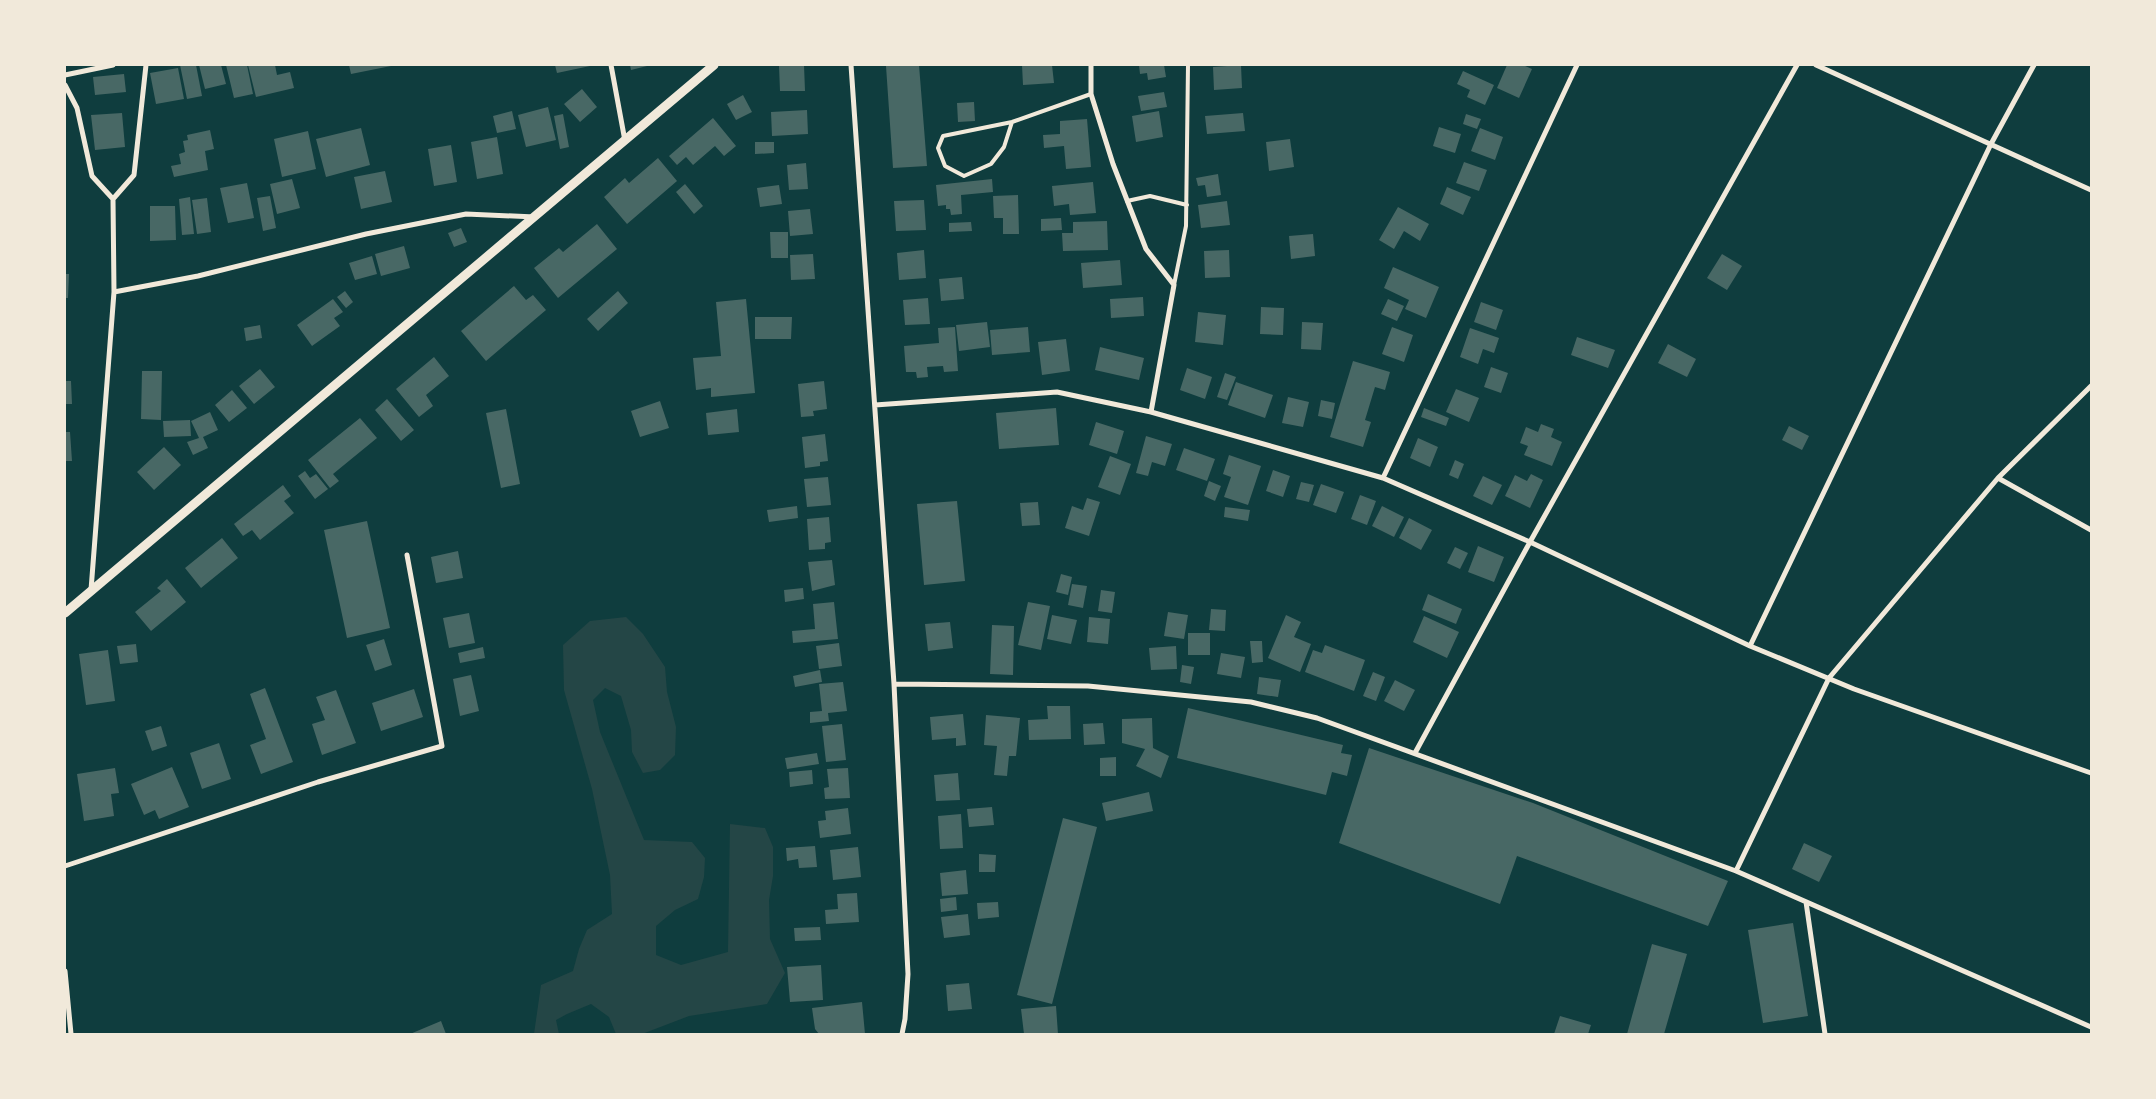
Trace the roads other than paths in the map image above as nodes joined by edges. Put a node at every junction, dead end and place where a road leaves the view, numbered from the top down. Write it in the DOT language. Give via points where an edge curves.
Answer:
graph roads {
  1 [pos="113,65"];
  2 [pos="146,65"];
  3 [pos="611,65"];
  4 [pos="714,65"];
  5 [pos="852,65"];
  6 [pos="1091,65"];
  7 [pos="1188,65"];
  8 [pos="1577,65"];
  9 [pos="1797,65"];
  10 [pos="1816,65"];
  11 [pos="2034,65"];
  12 [pos="65,75"];
  13 [pos="65,85"];
  14 [pos="1091,94"];
  15 [pos="1012,122"];
  16 [pos="625,141"];
  17 [pos="1991,144"];
  18 [pos="2091,190"];
  19 [pos="113,199"];
  20 [pos="1127,201"];
  21 [pos="1187,205"];
  22 [pos="535,217"];
  23 [pos="1174,285"];
  24 [pos="114,292"];
  25 [pos="2091,386"];
  26 [pos="875,405"];
  27 [pos="1151,412"];
  28 [pos="1383,478"];
  29 [pos="1998,478"];
  30 [pos="2091,530"];
  31 [pos="1530,542"];
  32 [pos="407,555"];
  33 [pos="91,591"];
  34 [pos="65,613"];
  35 [pos="1750,646"];
  36 [pos="1829,678"];
  37 [pos="894,684"];
  38 [pos="1415,753"];
  39 [pos="2091,773"];
  40 [pos="65,866"];
  41 [pos="1736,871"];
  42 [pos="1806,902"];
  43 [pos="65,971"];
  44 [pos="2091,1027"];
  45 [pos="71,1034"];
  46 [pos="902,1034"];
  47 [pos="1825,1034"];
  1 -- 12 [label="street"];
  2 -- 19 [label="street" via="134,175"];
  3 -- 16 [label="street"];
  4 -- 16 [label="street"];
  5 -- 26 [label="street"];
  6 -- 14 [label="street"];
  7 -- 21 [label="lane"];
  8 -- 28 [label="street"];
  9 -- 31 [label="street"];
  10 -- 17 [label="street"];
  11 -- 17 [label="street"];
  13 -- 19 [label="street" via="77,108 92,176"];
  14 -- 15 [label="lane"];
  14 -- 20 [label="street"];
  15 -- 15 [label="lane" via="943,136 938,148 945,166 964,176 991,164 1004,147"];
  16 -- 22 [label="street"];
  17 -- 18 [label="street"];
  17 -- 35 [label="street"];
  19 -- 24 [label="street"];
  20 -- 21 [label="lane" via="1150,196"];
  20 -- 23 [label="street" via="1146,249"];
  21 -- 23 [label="lane"];
  22 -- 24 [label="street" via="466,214 366,234 198,276"];
  22 -- 33 [label="street"];
  23 -- 27 [label="street"];
  24 -- 33 [label="street"];
  25 -- 29 [label="street"];
  26 -- 27 [label="street" via="1057,392"];
  26 -- 37 [label="street"];
  27 -- 28 [label="street"];
  28 -- 31 [label="street"];
  29 -- 30 [label="street"];
  29 -- 36 [label="street"];
  31 -- 35 [label="street"];
  31 -- 38 [label="street"];
  32 -- 40 [label="street" via="442,746 318,782"];
  33 -- 34 [label="street"];
  35 -- 36 [label="street"];
  36 -- 39 [label="street"];
  36 -- 41 [label="street"];
  37 -- 38 [label="street" via="1088,686 1250,702 1317,718"];
  37 -- 46 [label="street" via="908,974"];
  38 -- 41 [label="street"];
  41 -- 42 [label="street"];
  42 -- 44 [label="street"];
  42 -- 47 [label="street"];
  43 -- 45 [label="street"];
}
